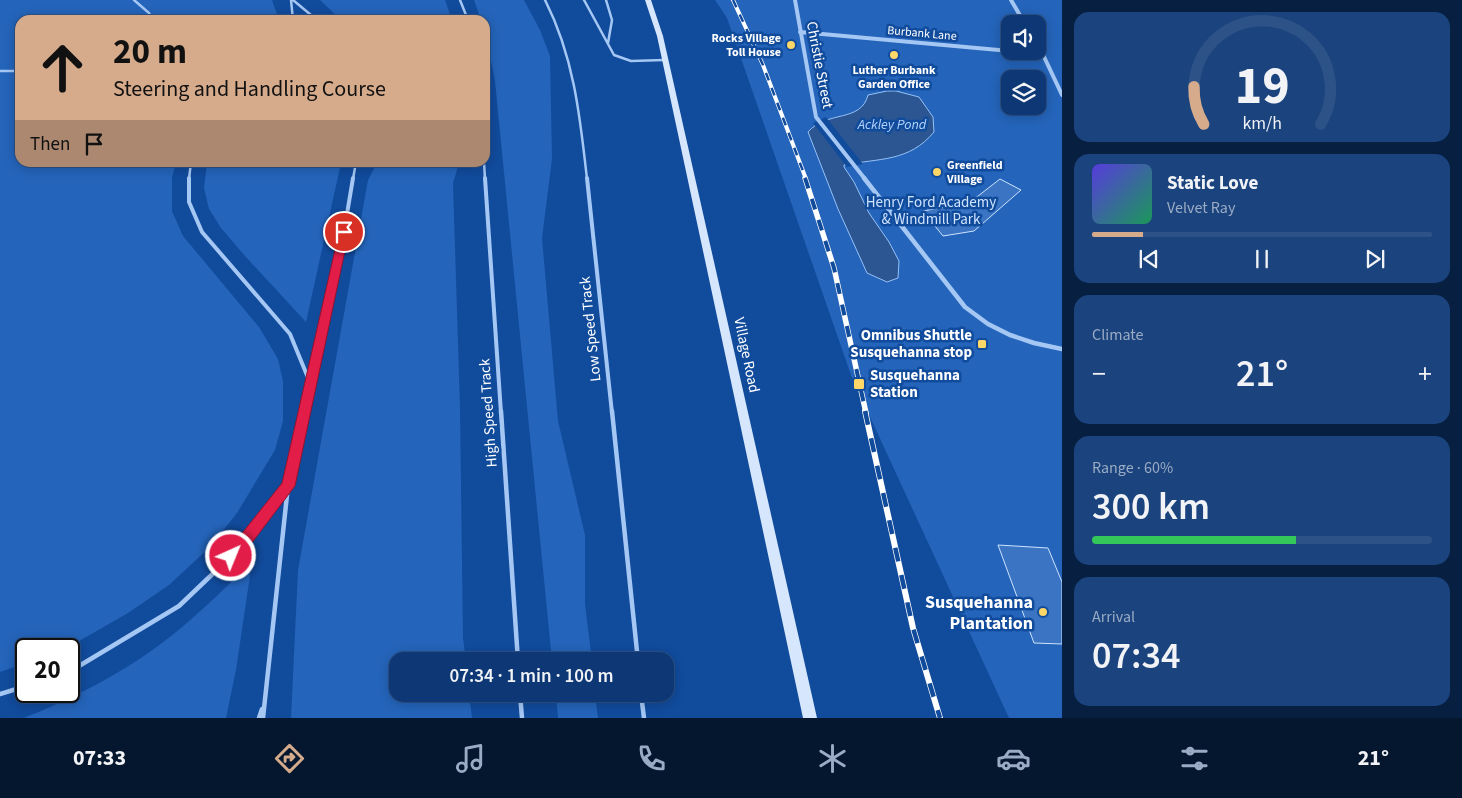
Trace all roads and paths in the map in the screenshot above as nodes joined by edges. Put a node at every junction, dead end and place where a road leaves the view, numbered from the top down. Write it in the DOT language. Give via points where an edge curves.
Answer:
graph roads {
  1 [pos="134,0"];
  2 [pos="292,0"];
  3 [pos="460,0"];
  4 [pos="545,0"];
  5 [pos="584,0"];
  6 [pos="606,0"];
  7 [pos="648,0"];
  8 [pos="795,0"];
  9 [pos="1011,0"];
  10 [pos="149,15"];
  11 [pos="293,15"];
  12 [pos="311,15"];
  13 [pos="466,15"];
  14 [pos="1020,15"];
  15 [pos="800,32"];
  16 [pos="608,43"];
  17 [pos="1001,50"];
  18 [pos="664,60"];
  19 [pos="1046,60"];
  20 [pos="0,71"];
  21 [pos="15,71"];
  22 [pos="1062,95"];
  23 [pos="189,167"];
  24 [pos="355,167"];
  25 [pos="484,167"];
  26 [pos="1062,349"];
  27 [pos="311,385"];
  28 [pos="288,486"];
  29 [pos="517,652"];
  30 [pos="637,652"];
  31 [pos="80,665"];
  32 [pos="15,689"];
  33 [pos="0,694"];
  34 [pos="521,702"];
  35 [pos="643,702"];
  36 [pos="263,704"];
  37 [pos="259,718"];
  38 [pos="263,718"];
  39 [pos="522,718"];
  40 [pos="644,718"];
  41 [pos="810,718"];
  1 -- 10 [label="lane"];
  2 -- 11 [label="lane"];
  2 -- 12 [label="lane"];
  3 -- 13 [label="lane"];
  4 -- 30 [label="lane, Low Speed Track" via="570,59 579,104"];
  5 -- 16 [label="lane"];
  6 -- 16 [label="lane" via="612,20"];
  7 -- 18 [label="street, Village Road"];
  8 -- 15 [label="street, Christie Street"];
  9 -- 14 [label="street"];
  15 -- 17 [label="street, Burbank Lane"];
  15 -- 26 [label="street, Christie Street" via="816,117 965,307 988,326 1018,339"];
  16 -- 18 [label="lane" via="620,59"];
  18 -- 41 [label="street, Village Road"];
  19 -- 22 [label="street"];
  20 -- 21 [label="lane"];
  23 -- 27 [label="lane" via="189,202 202,232 290,334"];
  24 -- 27 [label="lane"];
  25 -- 29 [label="lane, High Speed Track"];
  27 -- 28 [label="lane"];
  28 -- 31 [label="lane" via="244,544 179,606"];
  28 -- 36 [label="lane"];
  32 -- 33 [label="lane"];
  34 -- 39 [label="lane"];
  35 -- 40 [label="lane"];
  36 -- 37 [label="lane"];
  36 -- 38 [label="lane"];
}
